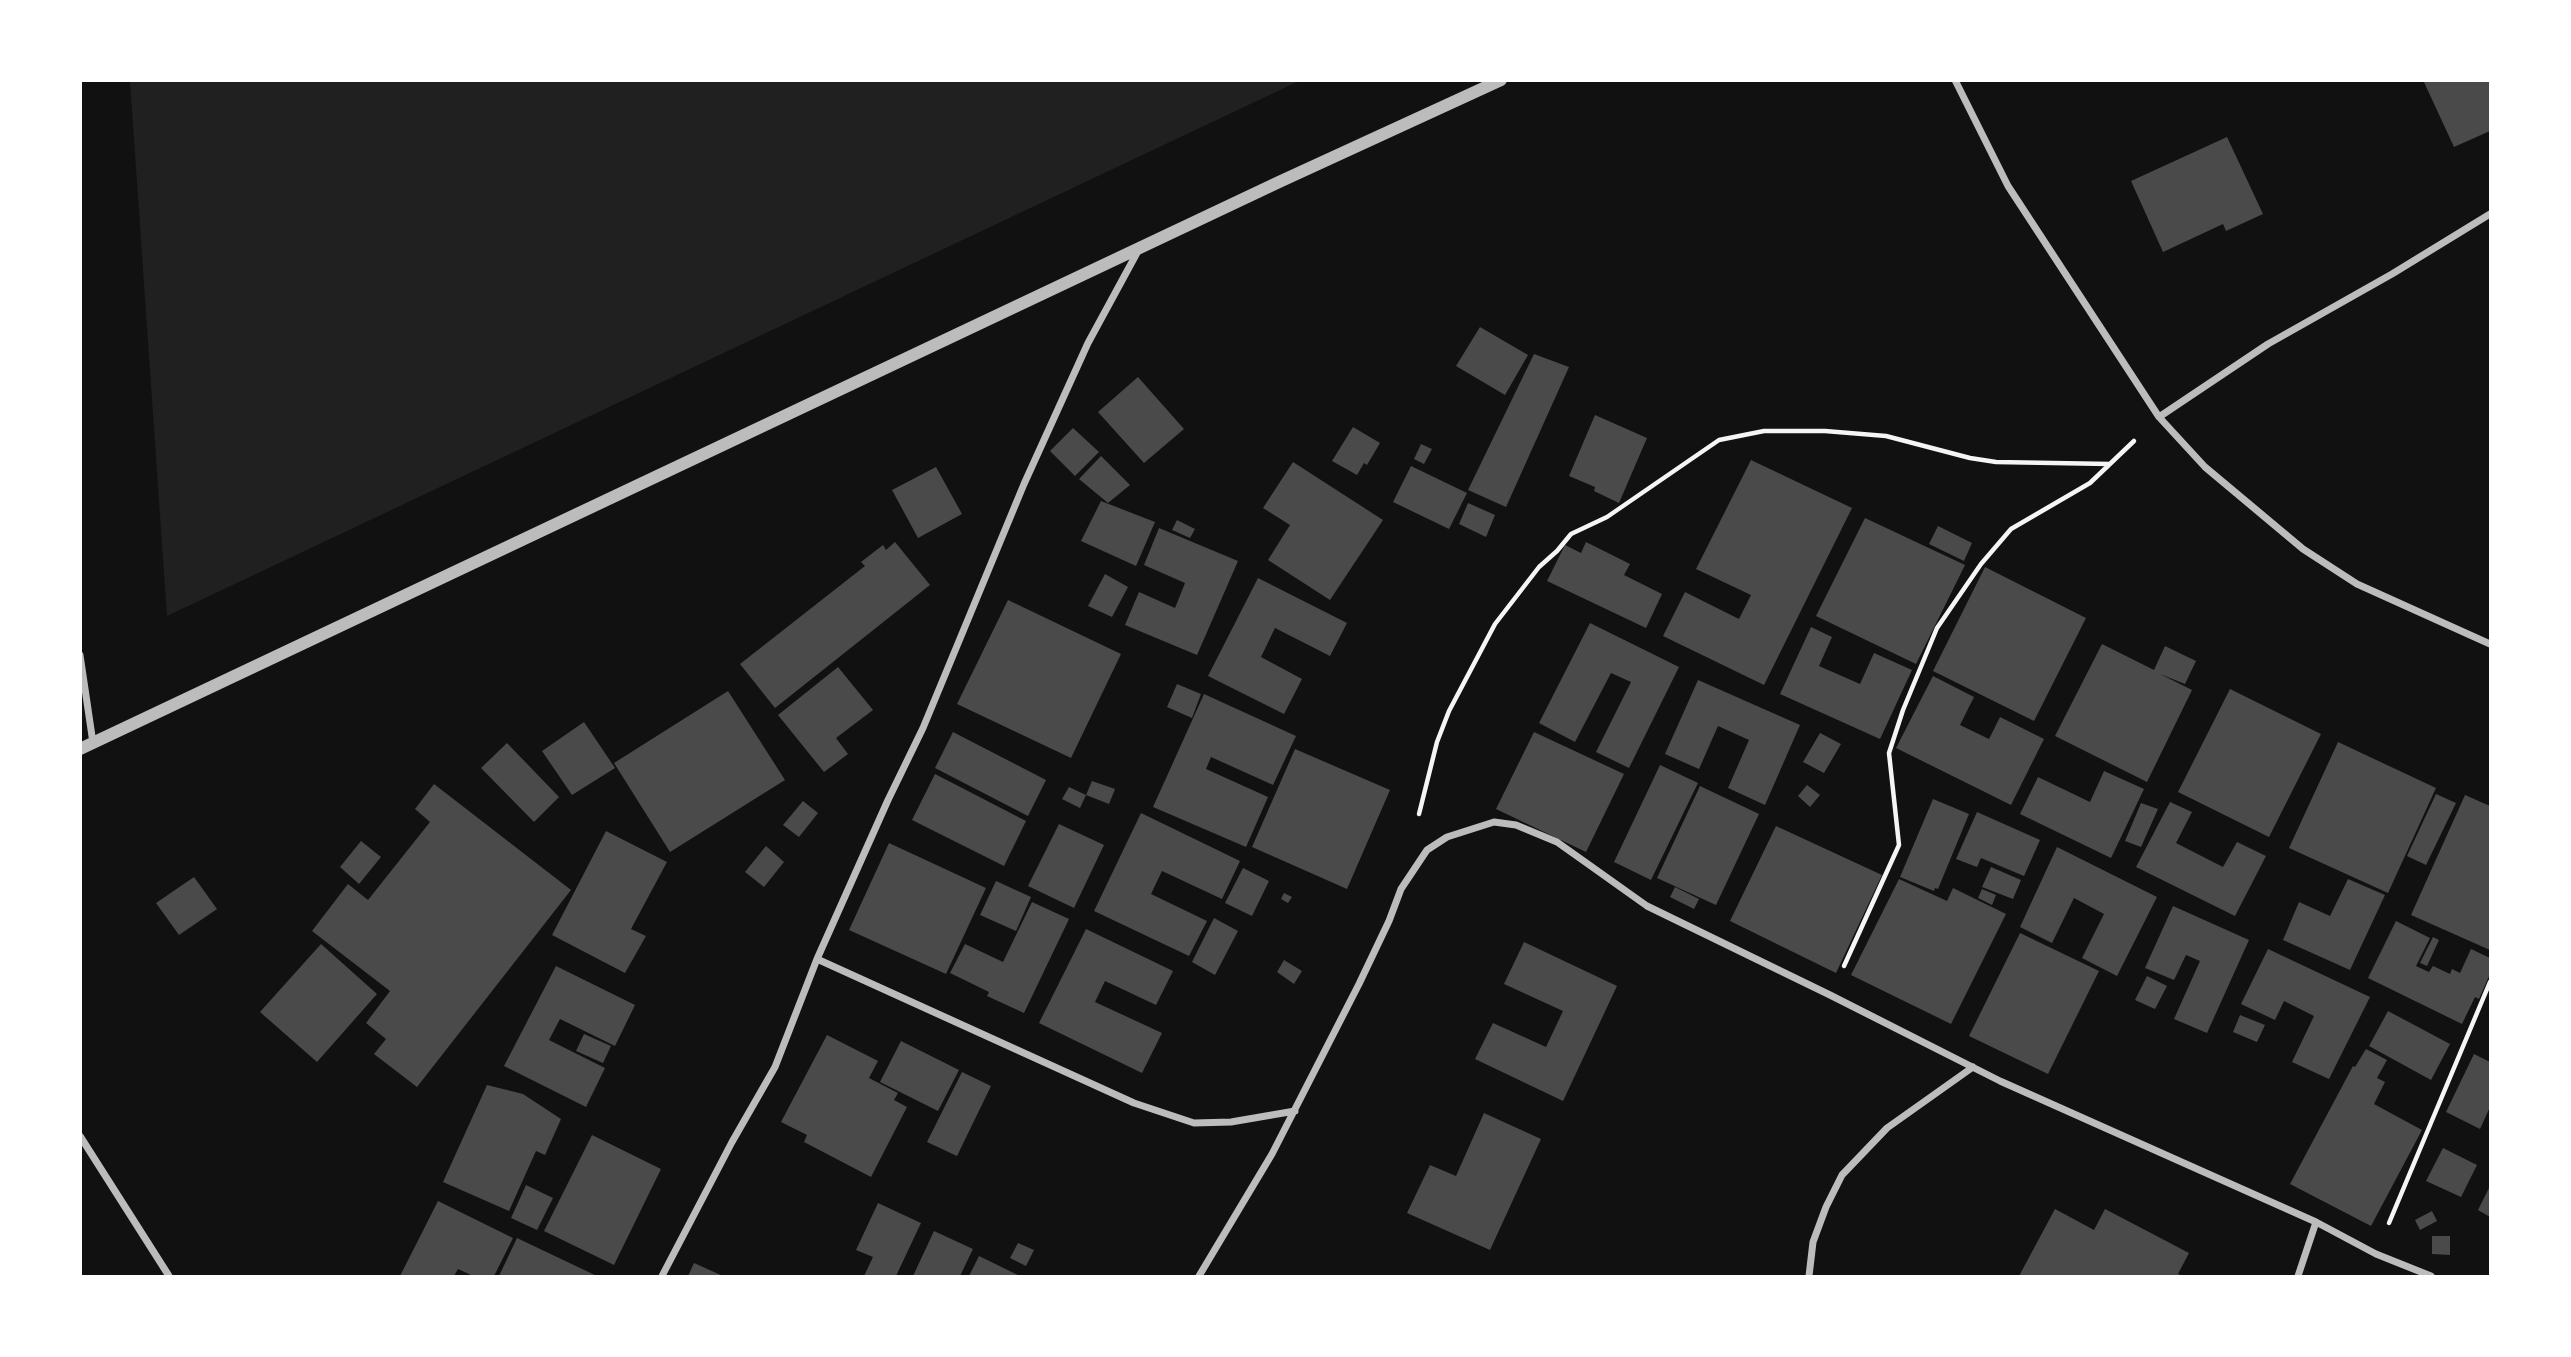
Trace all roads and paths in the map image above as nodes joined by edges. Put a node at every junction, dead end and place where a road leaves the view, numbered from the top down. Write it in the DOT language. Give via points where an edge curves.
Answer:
graph roads {
  1 [pos="1501,80"];
  2 [pos="1955,80"];
  3 [pos="2490,214"];
  4 [pos="1138,251"];
  5 [pos="2159,417"];
  6 [pos="2110,464"];
  7 [pos="2490,644"];
  8 [pos="80,654"];
  9 [pos="93,743"];
  10 [pos="80,749"];
  11 [pos="1417,822"];
  12 [pos="817,959"];
  13 [pos="2490,982"];
  14 [pos="1830,995"];
  15 [pos="1973,1067"];
  16 [pos="1295,1111"];
  17 [pos="80,1136"];
  18 [pos="2316,1222"];
  19 [pos="2376,1254"];
  20 [pos="169,1276"];
  21 [pos="662,1276"];
  22 [pos="1199,1276"];
  23 [pos="1809,1276"];
  24 [pos="2298,1276"];
  25 [pos="2431,1276"];
  1 -- 4 [label="street"];
  2 -- 5 [label="street" via="2008,186"];
  3 -- 5 [label="street" via="2269,344"];
  4 -- 9 [label="street"];
  4 -- 12 [label="street" via="1088,343 1024,484 923,728"];
  5 -- 6 [label="path"];
  5 -- 7 [label="street" via="2205,467 2303,549 2357,584"];
  6 -- 11 [label="path" via="1996,462 1886,436 1825,432 1764,430 1719,440 1607,517 1570,534 1539,567 1494,624 1449,711"];
  6 -- 14 [label="path" via="2090,483 2011,529 1937,628 1889,752 1899,845"];
  8 -- 9 [label="street"];
  9 -- 10 [label="street"];
  12 -- 16 [label="street" via="1134,1103 1194,1123"];
  12 -- 21 [label="street" via="775,1067"];
  13 -- 19 [label="path"];
  14 -- 15 [label="street"];
  14 -- 16 [label="street" via="1647,906 1557,842 1516,825 1494,822 1447,837 1427,850 1401,889 1390,921"];
  15 -- 18 [label="street"];
  15 -- 23 [label="street" via="1887,1128 1842,1175 1814,1242"];
  16 -- 22 [label="street"];
  17 -- 20 [label="street"];
  18 -- 19 [label="street"];
  18 -- 24 [label="street"];
  19 -- 25 [label="street"];
}
